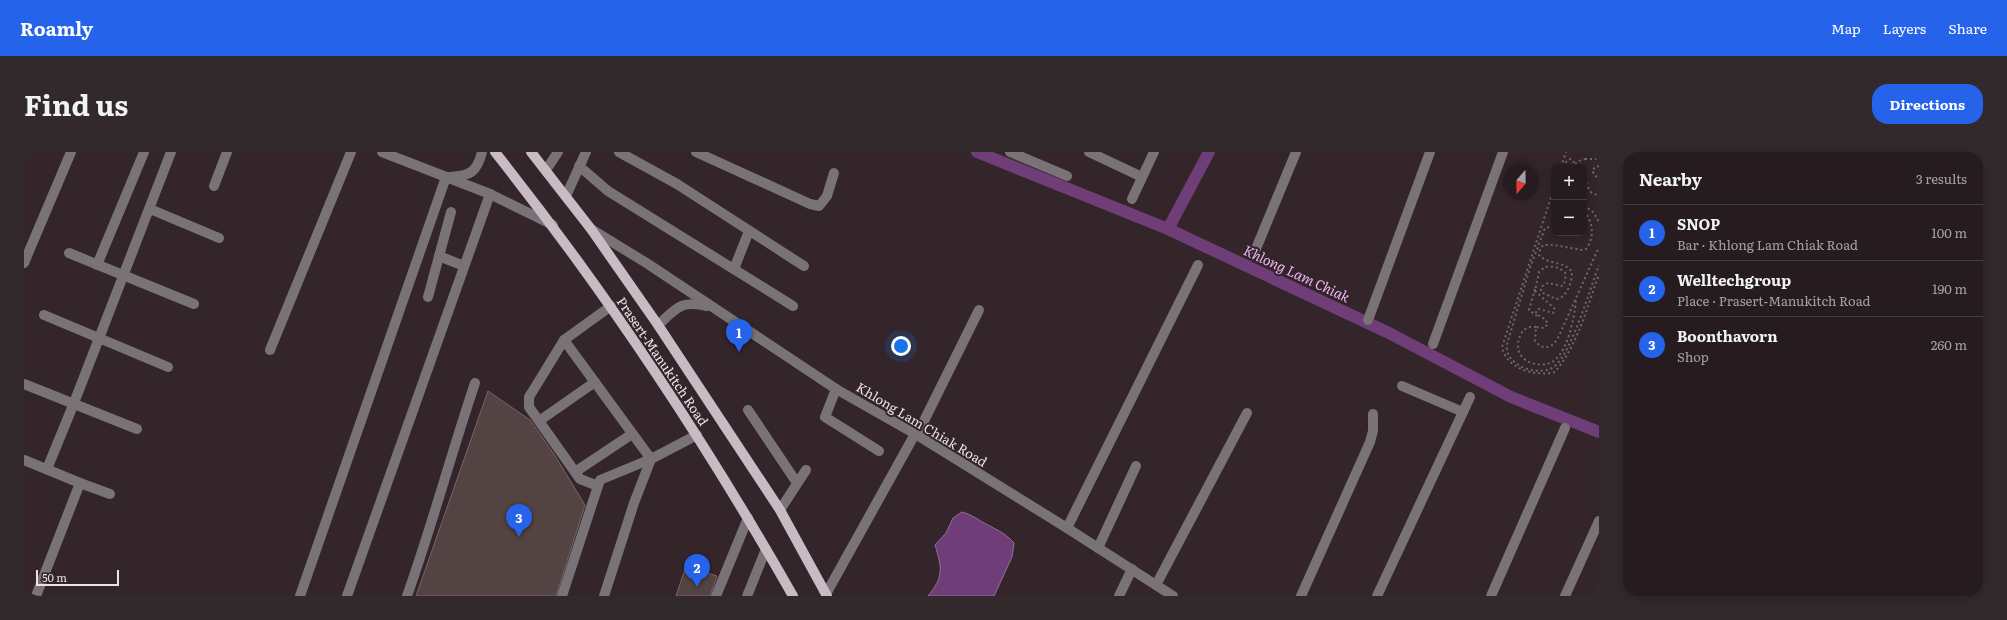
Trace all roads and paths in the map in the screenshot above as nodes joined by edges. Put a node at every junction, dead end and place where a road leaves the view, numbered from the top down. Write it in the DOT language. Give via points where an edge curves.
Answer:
graph roads {
  1 [pos="71,152"];
  2 [pos="144,152"];
  3 [pos="172,152"];
  4 [pos="227,152"];
  5 [pos="350,152"];
  6 [pos="382,152"];
  7 [pos="482,152"];
  8 [pos="495,152"];
  9 [pos="531,152"];
  10 [pos="558,152"];
  11 [pos="586,152"];
  12 [pos="619,152"];
  13 [pos="696,152"];
  14 [pos="1010,152"];
  15 [pos="1089,152"];
  16 [pos="1154,152"];
  17 [pos="1296,152"];
  18 [pos="1430,152"];
  19 [pos="1503,152"];
  20 [pos="1566,152"];
  21 [pos="1599,159"];
  22 [pos="1563,164"];
  23 [pos="1564,164"];
  24 [pos="1574,164"];
  25 [pos="1575,164"];
  26 [pos="579,166"];
  27 [pos="1599,166"];
  28 [pos="546,170"];
  29 [pos="834,174"];
  30 [pos="1067,176"];
  31 [pos="446,177"];
  32 [pos="1142,177"];
  33 [pos="1599,180"];
  34 [pos="214,186"];
  35 [pos="1587,188"];
  36 [pos="490,194"];
  37 [pos="1599,195"];
  38 [pos="566,196"];
  39 [pos="1551,197"];
  40 [pos="1132,199"];
  41 [pos="1587,207"];
  42 [pos="150,209"];
  43 [pos="451,212"];
  44 [pos="1587,216"];
  45 [pos="1599,222"];
  46 [pos="554,226"];
  47 [pos="1551,227"];
  48 [pos="591,229"];
  49 [pos="750,231"];
  50 [pos="219,238"];
  51 [pos="1599,247"];
  52 [pos="27,248"];
  53 [pos="69,253"];
  54 [pos="439,256"];
  55 [pos="1253,256"];
  56 [pos="24,263"];
  57 [pos="97,265"];
  58 [pos="1198,265"];
  59 [pos="1599,265"];
  60 [pos="464,266"];
  61 [pos="804,266"];
  62 [pos="734,269"];
  63 [pos="1599,274"];
  64 [pos="124,275"];
  65 [pos="1535,289"];
  66 [pos="428,297"];
  67 [pos="1576,300"];
  68 [pos="194,304"];
  69 [pos="611,306"];
  70 [pos="793,306"];
  71 [pos="714,308"];
  72 [pos="979,310"];
  73 [pos="44,315"];
  74 [pos="1538,316"];
  75 [pos="1368,320"];
  76 [pos="658,325"];
  77 [pos="1536,327"];
  78 [pos="99,339"];
  79 [pos="564,340"];
  80 [pos="1433,344"];
  81 [pos="270,350"];
  82 [pos="168,367"];
  83 [pos="595,382"];
  84 [pos="475,383"];
  85 [pos="24,384"];
  86 [pos="1402,386"];
  87 [pos="836,389"];
  88 [pos="1470,397"];
  89 [pos="74,404"];
  90 [pos="748,410"];
  91 [pos="1463,412"];
  92 [pos="1247,413"];
  93 [pos="1373,414"];
  94 [pos="539,422"];
  95 [pos="1565,428"];
  96 [pos="137,429"];
  97 [pos="632,434"];
  98 [pos="697,434"];
  99 [pos="916,434"];
  100 [pos="879,451"];
  101 [pos="650,459"];
  102 [pos="24,460"];
  103 [pos="1136,466"];
  104 [pos="46,469"];
  105 [pos="806,470"];
  106 [pos="575,472"];
  107 [pos="797,483"];
  108 [pos="80,484"];
  109 [pos="598,486"];
  110 [pos="110,494"];
  111 [pos="780,510"];
  112 [pos="748,518"];
  113 [pos="1599,521"];
  114 [pos="1067,528"];
  115 [pos="1098,548"];
  116 [pos="766,549"];
  117 [pos="1132,569"];
  118 [pos="1156,585"];
  119 [pos="827,595"];
  120 [pos="36,596"];
  121 [pos="300,596"];
  122 [pos="347,596"];
  123 [pos="407,596"];
  124 [pos="562,596"];
  125 [pos="604,596"];
  126 [pos="716,596"];
  127 [pos="746,596"];
  128 [pos="793,596"];
  129 [pos="1119,596"];
  130 [pos="1172,596"];
  131 [pos="1301,596"];
  132 [pos="1377,596"];
  133 [pos="1491,596"];
  134 [pos="1565,596"];
  1 -- 52 [label="street"];
  2 -- 57 [label="street"];
  3 -- 42 [label="street"];
  4 -- 34 [label="street"];
  5 -- 81 [label="street"];
  6 -- 31 [label="street"];
  7 -- 31 [label="street" via="473,171 462,176"];
  8 -- 46 [label="main road, Prasert-Manukitch Road"];
  9 -- 28 [label="main road, Prasert-Manukitch Road"];
  10 -- 28 [label="street"];
  11 -- 26 [label="street"];
  12 -- 49 [label="street" via="677,184"];
  13 -- 29 [label="street" via="819,206 828,196"];
  14 -- 30 [label="street"];
  15 -- 32 [label="street"];
  16 -- 32 [label="street"];
  17 -- 55 [label="street"];
  18 -- 75 [label="street"];
  19 -- 80 [label="street"];
  20 -- 22 [label="path"];
  21 -- 25 [label="path, bridge" via="1585,159"];
  23 -- 24 [label="path" via="1570,159"];
  26 -- 38 [label="street"];
  26 -- 62 [label="street" via="608,191"];
  27 -- 33 [label="path" via="1592,171"];
  28 -- 38 [label="main road, Prasert-Manukitch Road"];
  31 -- 36 [label="street"];
  31 -- 121 [label="street"];
  32 -- 40 [label="street"];
  35 -- 37 [label="path"];
  36 -- 46 [label="street"];
  36 -- 60 [label="street"];
  38 -- 48 [label="main road, Prasert-Manukitch Road"];
  39 -- 63 [label="path" via="1502,347 1503,354 1509,361 1538,374 1555,372 1573,345"];
  41 -- 45 [label="path"];
  42 -- 50 [label="street"];
  42 -- 64 [label="street"];
  43 -- 54 [label="street"];
  44 -- 65 [label="path" via="1592,237 1586,249 1554,245 1543,246 1540,250 1539,255 1542,258 1566,266 1572,272 1570,286 1559,299 1543,294 1541,287 1548,283 1564,285 1566,277 1563,270 1545,267 1539,272"];
  46 -- 69 [label="main road, Prasert-Manukitch Road"];
  47 -- 59 [label="path" via="1545,228 1530,268 1506,348 1511,358 1521,366 1533,371 1546,372 1557,364 1575,331"];
  48 -- 71 [label="street"];
  48 -- 76 [label="main road, Prasert-Manukitch Road"];
  49 -- 61 [label="street"];
  49 -- 62 [label="street"];
  51 -- 67 [label="path"];
  52 -- 56 [label="street"];
  53 -- 57 [label="street"];
  54 -- 60 [label="street"];
  54 -- 66 [label="street"];
  57 -- 64 [label="street"];
  58 -- 114 [label="street"];
  60 -- 122 [label="street"];
  62 -- 70 [label="street"];
  64 -- 68 [label="street"];
  64 -- 78 [label="street"];
  65 -- 74 [label="path" via="1529,310"];
  65 -- 74 [label="path" via="1555,309 1553,313 1536,309"];
  67 -- 77 [label="path" via="1552,346 1545,348 1537,344"];
  67 -- 77 [label="path" via="1570,331 1556,359 1551,362 1534,363 1523,359 1517,352 1522,331"];
  69 -- 79 [label="street"];
  69 -- 98 [label="main road, Prasert-Manukitch Road"];
  71 -- 76 [label="street, Khlong Lam Chiak Road" via="693,303 680,305"];
  71 -- 87 [label="street, Khlong Lam Chiak Road"];
  72 -- 99 [label="street"];
  73 -- 78 [label="street"];
  74 -- 77 [label="path" via="1547,321 1548,326"];
  76 -- 111 [label="main road, Prasert-Manukitch Road"];
  78 -- 82 [label="street"];
  78 -- 89 [label="street"];
  79 -- 83 [label="street"];
  79 -- 94 [label="street" via="529,397 529,407"];
  83 -- 94 [label="street"];
  83 -- 97 [label="street"];
  84 -- 123 [label="street" via="424,550"];
  85 -- 89 [label="street"];
  86 -- 91 [label="street"];
  87 -- 99 [label="street, Khlong Lam Chiak Road"];
  87 -- 100 [label="street" via="825,417"];
  88 -- 91 [label="street"];
  89 -- 96 [label="street"];
  89 -- 104 [label="street"];
  90 -- 107 [label="street"];
  91 -- 132 [label="street"];
  92 -- 118 [label="street"];
  93 -- 131 [label="street" via="1370,442"];
  94 -- 106 [label="street"];
  95 -- 133 [label="street"];
  97 -- 101 [label="street"];
  97 -- 106 [label="street"];
  98 -- 101 [label="street"];
  98 -- 112 [label="main road, Prasert-Manukitch Road"];
  99 -- 114 [label="street, Khlong Lam Chiak Road"];
  99 -- 119 [label="street"];
  101 -- 109 [label="street" via="600,480"];
  101 -- 125 [label="street"];
  102 -- 104 [label="street"];
  103 -- 115 [label="street"];
  104 -- 108 [label="street"];
  105 -- 107 [label="street"];
  106 -- 109 [label="street" via="580,479"];
  107 -- 111 [label="street"];
  108 -- 110 [label="street"];
  108 -- 120 [label="street"];
  109 -- 124 [label="street"];
  111 -- 119 [label="main road, Prasert-Manukitch Road"];
  112 -- 116 [label="main road, Prasert-Manukitch Road"];
  112 -- 126 [label="street"];
  113 -- 134 [label="street"];
  114 -- 115 [label="street, Khlong Lam Chiak Road"];
  115 -- 117 [label="street, Khlong Lam Chiak Road"];
  116 -- 127 [label="street"];
  116 -- 128 [label="main road, Prasert-Manukitch Road"];
  117 -- 118 [label="street, Khlong Lam Chiak Road"];
  117 -- 129 [label="street"];
  118 -- 130 [label="street, Khlong Lam Chiak Road"];
}
